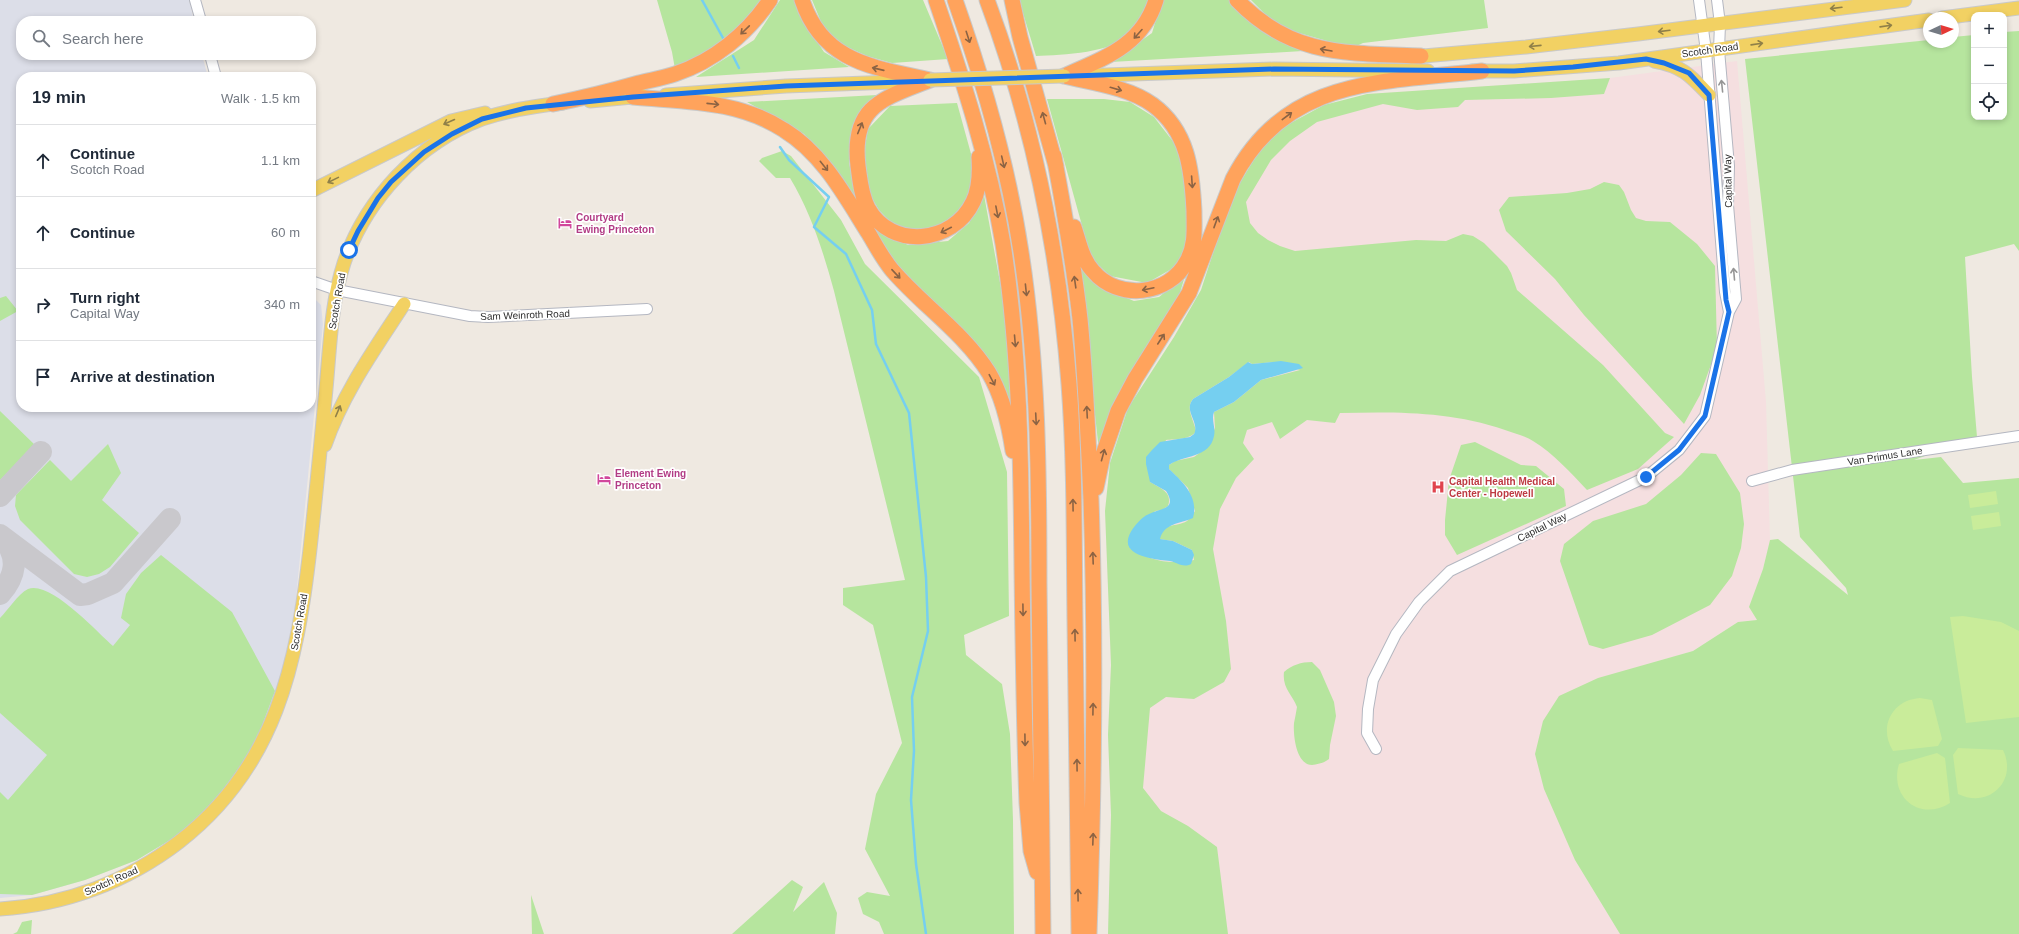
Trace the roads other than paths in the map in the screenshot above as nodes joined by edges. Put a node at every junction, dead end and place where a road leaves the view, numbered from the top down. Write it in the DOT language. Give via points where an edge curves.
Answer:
graph roads {
  1 [pos="195,0"];
  2 [pos="770,0"];
  3 [pos="802,0"];
  4 [pos="932,0"];
  5 [pos="936,0"];
  6 [pos="955,0"];
  7 [pos="987,0"];
  8 [pos="1006,0"];
  9 [pos="1012,0"];
  10 [pos="1156,0"];
  11 [pos="1237,0"];
  12 [pos="1699,0"];
  13 [pos="1717,0"];
  14 [pos="1905,0"];
  15 [pos="2019,8"];
  16 [pos="200,16"];
  17 [pos="1959,16"];
  18 [pos="1923,21"];
  19 [pos="1720,24"];
  20 [pos="1702,26"];
  21 [pos="1020,37"];
  22 [pos="952,47"];
  23 [pos="1712,50"];
  24 [pos="1421,56"];
  25 [pos="1646,59"];
  26 [pos="211,60"];
  27 [pos="1274,69"];
  28 [pos="1482,71"];
  29 [pos="215,72"];
  30 [pos="1064,76"];
  31 [pos="930,80"];
  32 [pos="1709,95"];
  33 [pos="633,97"];
  34 [pos="553,104"];
  35 [pos="970,106"];
  36 [pos="515,110"];
  37 [pos="1054,156"];
  38 [pos="316,188"];
  39 [pos="316,283"];
  40 [pos="337,290"];
  41 [pos="404,304"];
  42 [pos="647,309"];
  43 [pos="1729,312"];
  44 [pos="2019,436"];
  45 [pos="318,474"];
  46 [pos="1752,481"];
  47 [pos="1092,535"];
  48 [pos="1022,582"];
  49 [pos="1376,749"];
  50 [pos="1042,890"];
  51 [pos="0,909"];
  52 [pos="1043,934"];
  53 [pos="1079,934"];
  54 [pos="1089,934"];
  1 -- 16 [label="street"];
  2 -- 34 [label="highway, one-way" via="735,39 720,52 693,67 599,95"];
  31 -- 3 [label="highway, one-way" via="867,66 840,53 815,28"];
  4 -- 22 [label="highway"];
  5 -- 22 [label="highway"];
  6 -- 50 [label="highway, one-way" via="981,77 999,144 1021,250 1029,318 1039,474"];
  53 -- 7 [label="highway, one-way" via="1073,450 1064,329 1052,241 1035,162 1005,51"];
  8 -- 21 [label="highway"];
  9 -- 21 [label="highway"];
  10 -- 30 [label="highway, one-way" via="1148,20 1134,38 1109,55"];
  24 -- 11 [label="highway, one-way" via="1345,53 1308,46 1272,29"];
  12 -- 20 [label="street"];
  13 -- 19 [label="street"];
  14 -- 19 [label="main road, Scotch Road, one-way"];
  15 -- 17 [label="main road"];
  23 -- 18 [label="main road, Scotch Road, one-way"];
  19 -- 20 [label="main road, Scotch Road"];
  19 -- 23 [label="street"];
  20 -- 23 [label="street"];
  20 -- 24 [label="main road, Scotch Road, one-way" via="1526,47"];
  37 -- 21 [label="highway, one-way"];
  22 -- 35 [label="highway"];
  23 -- 25 [label="main road, Scotch Road"];
  23 -- 32 [label="street, Capital Way"];
  43 -- 23 [label="street, Capital Way, one-way" via="1736,299 1728,206 1729,166 1724,103"];
  24 -- 27 [label="main road, Scotch Road"];
  25 -- 28 [label="main road, Scotch Road" via="1573,67"];
  25 -- 32 [label="main road" via="1689,73"];
  26 -- 29 [label="street"];
  27 -- 28 [label="main road, Scotch Road"];
  27 -- 30 [label="main road, Scotch Road"];
  47 -- 28 [label="highway, one-way" via="1100,470 1118,411 1189,293 1228,190 1237,170 1251,150 1285,117 1327,94 1359,86"];
  30 -- 31 [label="main road, Scotch Road, bridge"];
  30 -- 37 [label="highway, one-way" via="1139,97 1163,115 1180,138 1191,169 1194,230 1191,253 1178,273 1160,286 1137,291 1117,288 1096,275 1083,255"];
  31 -- 33 [label="main road, Scotch Road" via="786,86"];
  35 -- 31 [label="highway, one-way" via="977,142 979,176 975,198 967,213 952,227 928,236 904,236 887,228 873,215 863,197 857,160 858,132 864,118 880,102"];
  32 -- 43 [label="street, Capital Way" via="1718,217"];
  33 -- 34 [label="main road, Scotch Road"];
  33 -- 48 [label="highway, one-way" via="726,106 754,114 793,136 827,169 891,269 968,347 993,381 1004,409 1014,454"];
  34 -- 36 [label="main road, Scotch Road"];
  35 -- 48 [label="highway, one-way" via="991,184 1011,302 1019,394"];
  36 -- 38 [label="main road, one-way" via="473,115 451,121"];
  36 -- 40 [label="main road, Scotch Road" via="482,119 452,134 424,152 391,182 367,214 358,231"];
  47 -- 37 [label="highway, one-way" via="1088,413 1080,319"];
  39 -- 40 [label="street, Sam Weinroth Road"];
  40 -- 41 [label="street, Sam Weinroth Road"];
  40 -- 45 [label="main road, Scotch Road"];
  41 -- 42 [label="street, Sam Weinroth Road" via="488,317"];
  45 -- 41 [label="main road, one-way" via="325,445 340,406"];
  43 -- 49 [label="street, Capital Way" via="1705,416 1679,450 1646,477 1450,571 1419,602 1396,634 1373,680 1367,733"];
  44 -- 46 [label="street, Van Primus Lane" via="1792,470"];
  45 -- 51 [label="main road, Scotch Road" via="306,582 292,663 277,712 247,769 217,808 167,851 138,870 100,888 39,905"];
  54 -- 47 [label="highway, one-way" via="1093,818"];
  48 -- 50 [label="highway, one-way" via="1027,803 1031,851"];
  50 -- 52 [label="highway"];
}
